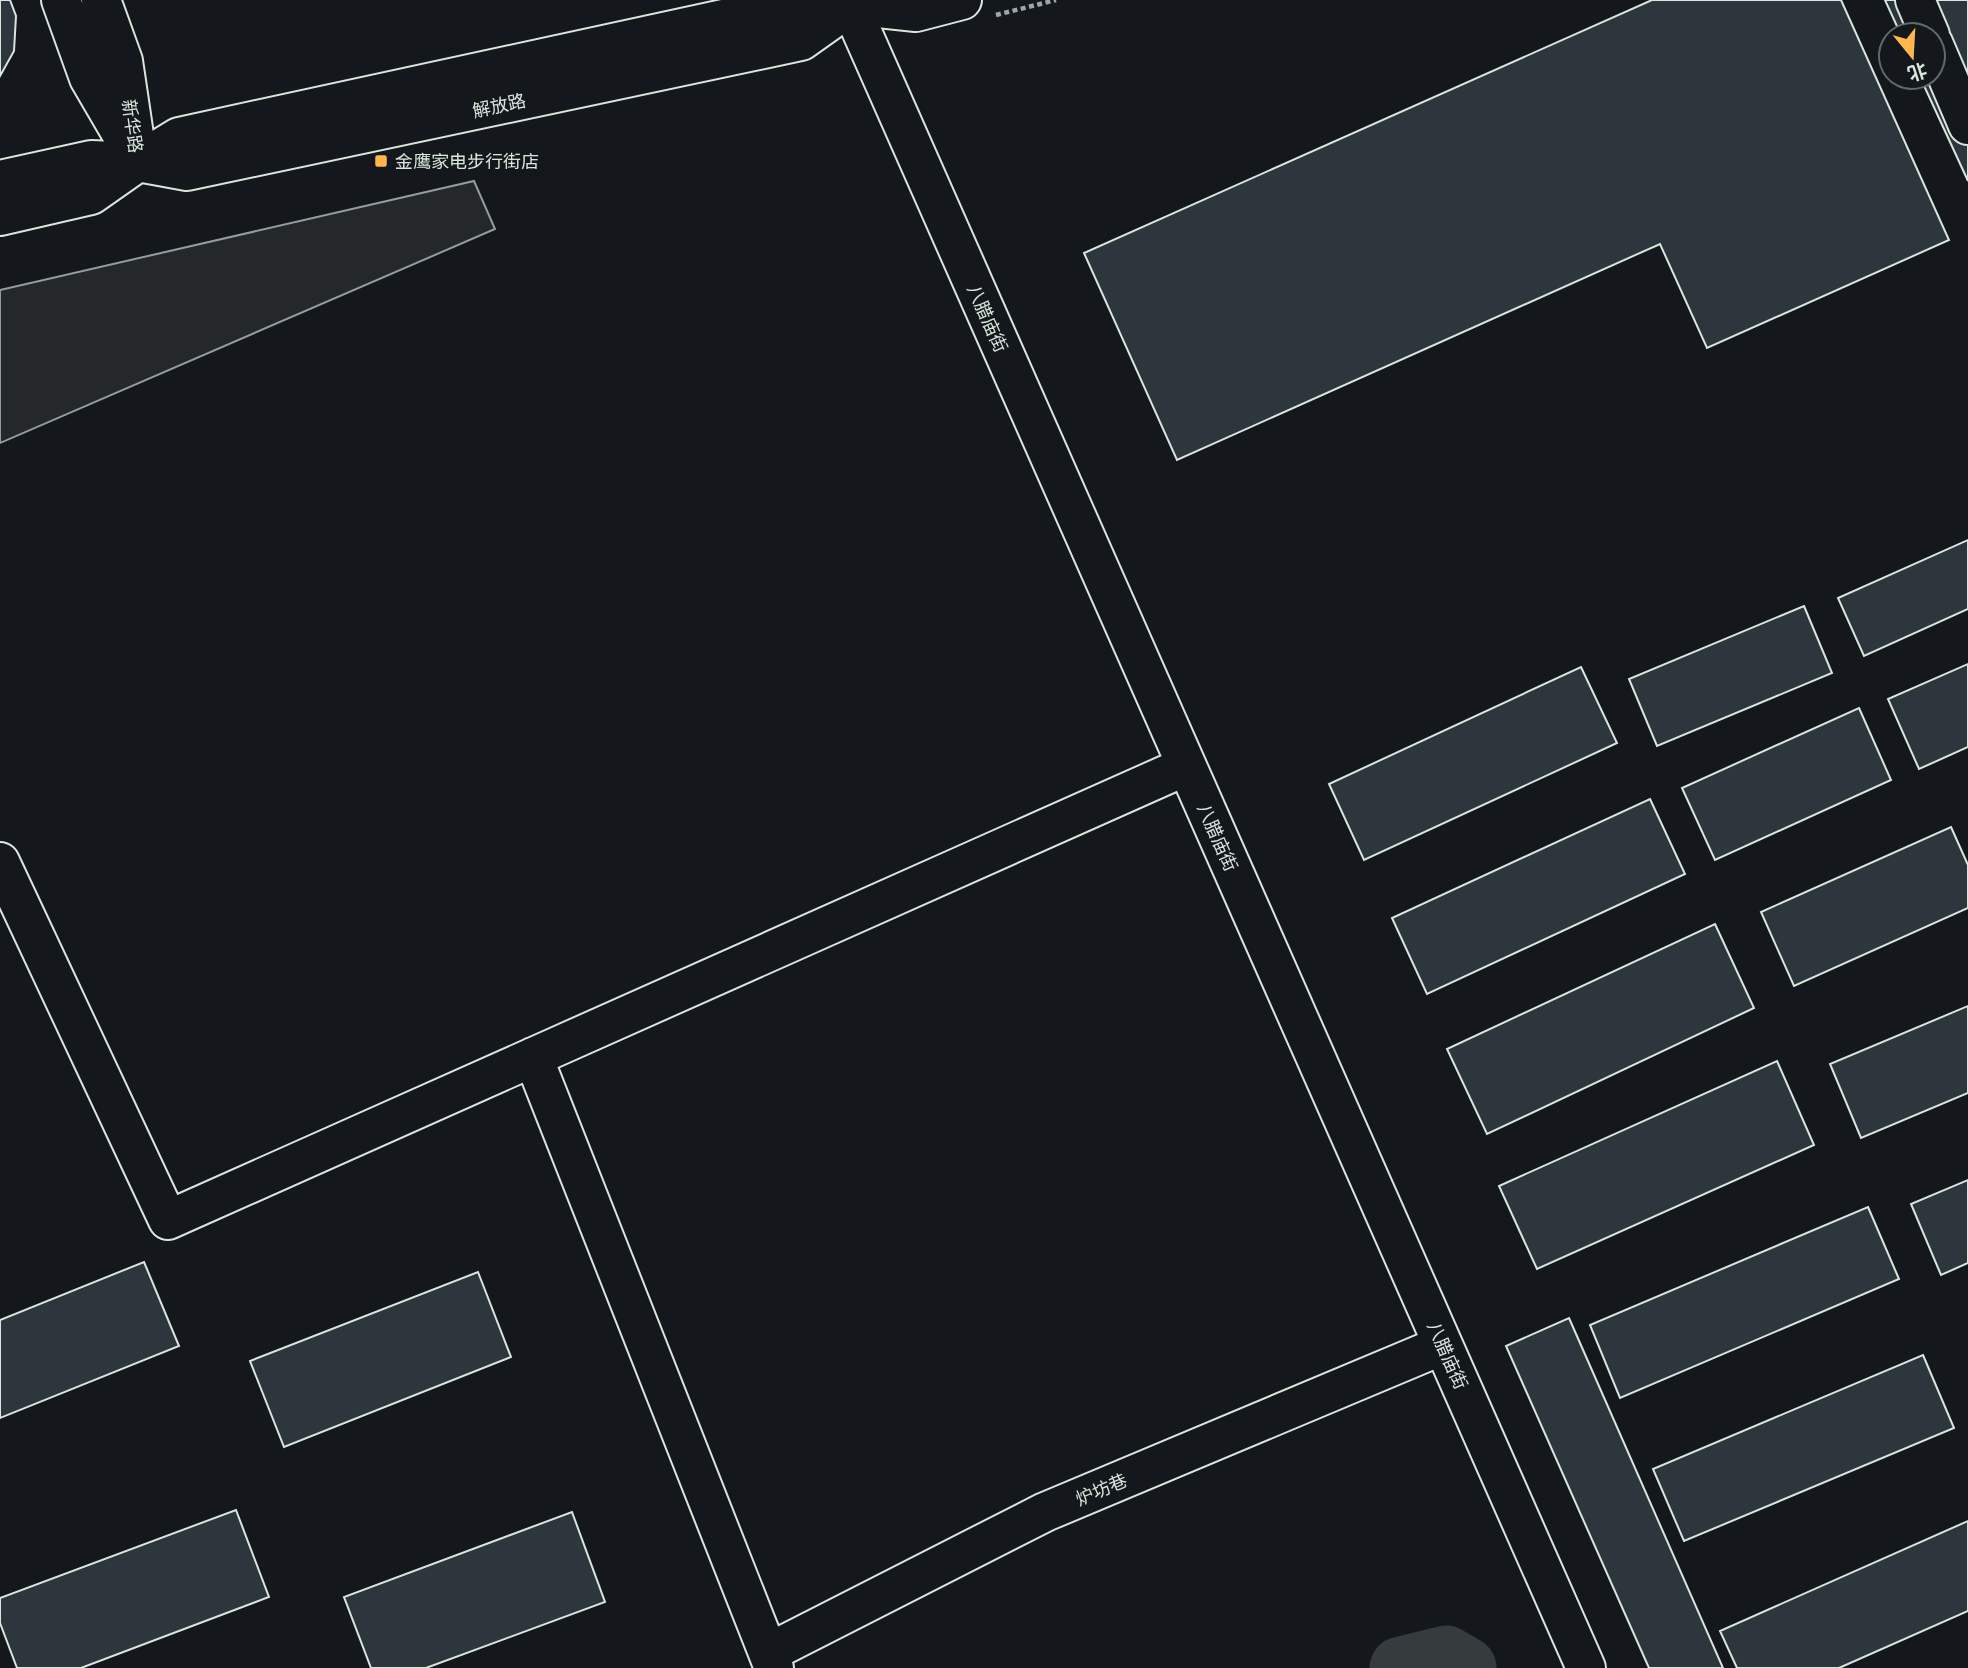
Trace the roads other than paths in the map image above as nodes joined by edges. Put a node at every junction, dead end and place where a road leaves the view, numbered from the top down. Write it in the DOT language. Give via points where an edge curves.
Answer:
graph roads {
  1 [pos="61,0"];
  2 [pos="101,0"];
  3 [pos="962,0"];
  4 [pos="1915,0"];
  5 [pos="856,3"];
  6 [pos="1924,21"];
  7 [pos="1947,76"];
  8 [pos="1968,125"];
  9 [pos="138,162"];
  10 [pos="0,180"];
  11 [pos="0,216"];
  12 [pos="1186,766"];
  13 [pos="0,862"];
  14 [pos="533,1057"];
  15 [pos="1443,1345"];
  16 [pos="771,1661"];
  17 [pos="1586,1668"];
  1 -- 9 [label="street, 新华路" via="89,78"];
  2 -- 9 [label="street, 新华路" via="123,61"];
  3 -- 5 [label="street" via="916,12"];
  4 -- 6 [label="street"];
  5 -- 9 [label="street, 解放路" via="801,41 187,171"];
  5 -- 12 [label="street, 八腊庙街"];
  7 -- 8 [label="street"];
  9 -- 10 [label="street, 解放路" via="91,160"];
  9 -- 11 [label="street" via="91,195"];
  12 -- 14 [label="street"];
  12 -- 15 [label="street, 八腊庙街"];
  13 -- 14 [label="street" via="168,1220"];
  14 -- 16 [label="street"];
  15 -- 16 [label="street, 炉坊巷" via="1045,1512"];
  15 -- 17 [label="street, 八腊庙街"];
}
